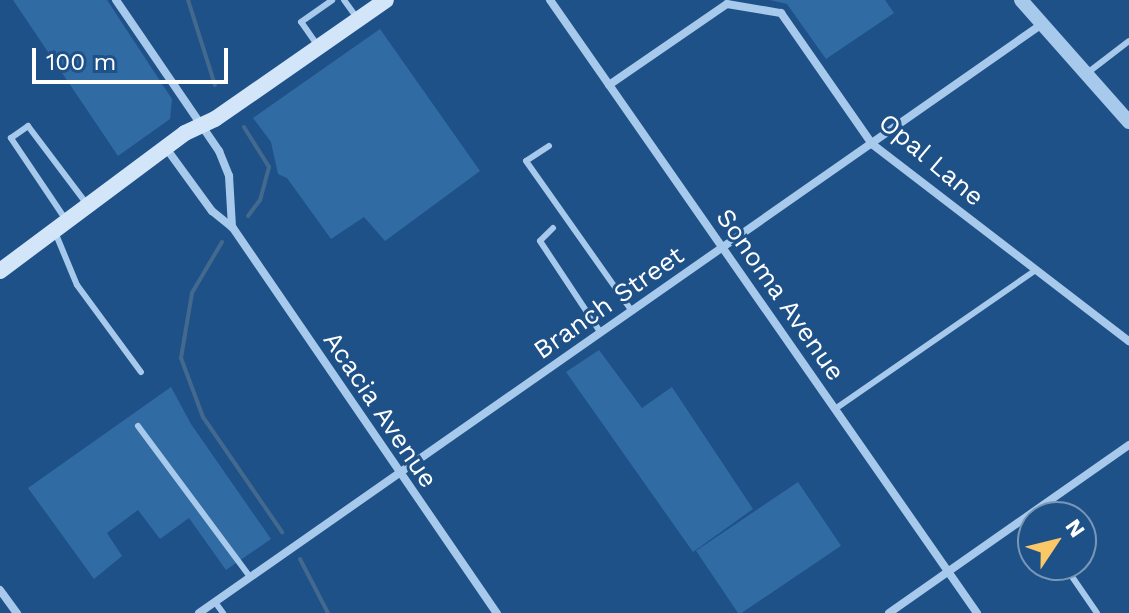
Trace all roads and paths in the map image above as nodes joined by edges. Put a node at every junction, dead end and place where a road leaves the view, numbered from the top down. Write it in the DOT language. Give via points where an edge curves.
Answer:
graph roads {
  1 [pos="116,0"];
  2 [pos="332,0"];
  3 [pos="344,0"];
  4 [pos="386,0"];
  5 [pos="550,0"];
  6 [pos="1021,0"];
  7 [pos="358,19"];
  8 [pos="1042,24"];
  9 [pos="1129,41"];
  10 [pos="318,47"];
  11 [pos="1086,74"];
  12 [pos="609,85"];
  13 [pos="1129,122"];
  14 [pos="202,125"];
  15 [pos="872,144"];
  16 [pos="549,146"];
  17 [pos="165,147"];
  18 [pos="90,208"];
  19 [pos="62,228"];
  20 [pos="233,228"];
  21 [pos="553,228"];
  22 [pos="723,248"];
  23 [pos="1036,270"];
  24 [pos="0,271"];
  25 [pos="632,311"];
  26 [pos="601,333"];
  27 [pos="1129,341"];
  28 [pos="141,372"];
  29 [pos="835,409"];
  30 [pos="138,426"];
  31 [pos="1129,445"];
  32 [pos="398,474"];
  33 [pos="1054,501"];
  34 [pos="1017,527"];
  35 [pos="949,572"];
  36 [pos="250,577"];
  37 [pos="1075,581"];
  38 [pos="0,590"];
  39 [pos="215,602"];
  40 [pos="17,613"];
  41 [pos="199,613"];
  42 [pos="223,613"];
  43 [pos="497,613"];
  44 [pos="889,613"];
  45 [pos="977,613"];
  46 [pos="1097,613"];
  1 -- 14 [label="street, Acacia Avenue"];
  2 -- 10 [label="lane" via="301,22"];
  3 -- 7 [label="lane"];
  4 -- 7 [label="main road"];
  5 -- 12 [label="street, Sonoma Avenue"];
  6 -- 8 [label="street"];
  7 -- 10 [label="main road"];
  8 -- 11 [label="street"];
  8 -- 15 [label="street, Branch Street"];
  9 -- 11 [label="lane"];
  10 -- 14 [label="main road"];
  11 -- 13 [label="street"];
  12 -- 15 [label="street, Opal Lane" via="727,4 781,13"];
  12 -- 22 [label="street, Sonoma Avenue"];
  14 -- 17 [label="main road"];
  14 -- 20 [label="street, Acacia Avenue" via="229,176"];
  15 -- 22 [label="street, Branch Street"];
  15 -- 23 [label="street, Opal Lane"];
  16 -- 25 [label="lane" via="526,161"];
  17 -- 18 [label="main road"];
  17 -- 20 [label="street, Acacia Avenue" via="212,211"];
  18 -- 19 [label="main road"];
  18 -- 19 [label="lane" via="28,126 11,138"];
  19 -- 24 [label="main road"];
  19 -- 28 [label="lane" via="77,285"];
  20 -- 32 [label="street, Acacia Avenue"];
  21 -- 26 [label="lane" via="540,241"];
  22 -- 25 [label="street, Branch Street"];
  22 -- 29 [label="street, Sonoma Avenue"];
  23 -- 27 [label="street, Opal Lane"];
  23 -- 29 [label="lane"];
  25 -- 26 [label="street, Branch Street"];
  26 -- 32 [label="street, Branch Street"];
  29 -- 35 [label="street, Sonoma Avenue"];
  30 -- 36 [label="lane"];
  31 -- 33 [label="street"];
  32 -- 36 [label="street, Branch Street"];
  32 -- 43 [label="street, Acacia Avenue"];
  34 -- 35 [label="street"];
  35 -- 44 [label="street"];
  35 -- 45 [label="street, Sonoma Avenue"];
  36 -- 39 [label="street, Branch Street"];
  37 -- 46 [label="lane"];
  38 -- 40 [label="street"];
  39 -- 41 [label="street, Branch Street"];
  39 -- 42 [label="lane"];
}
